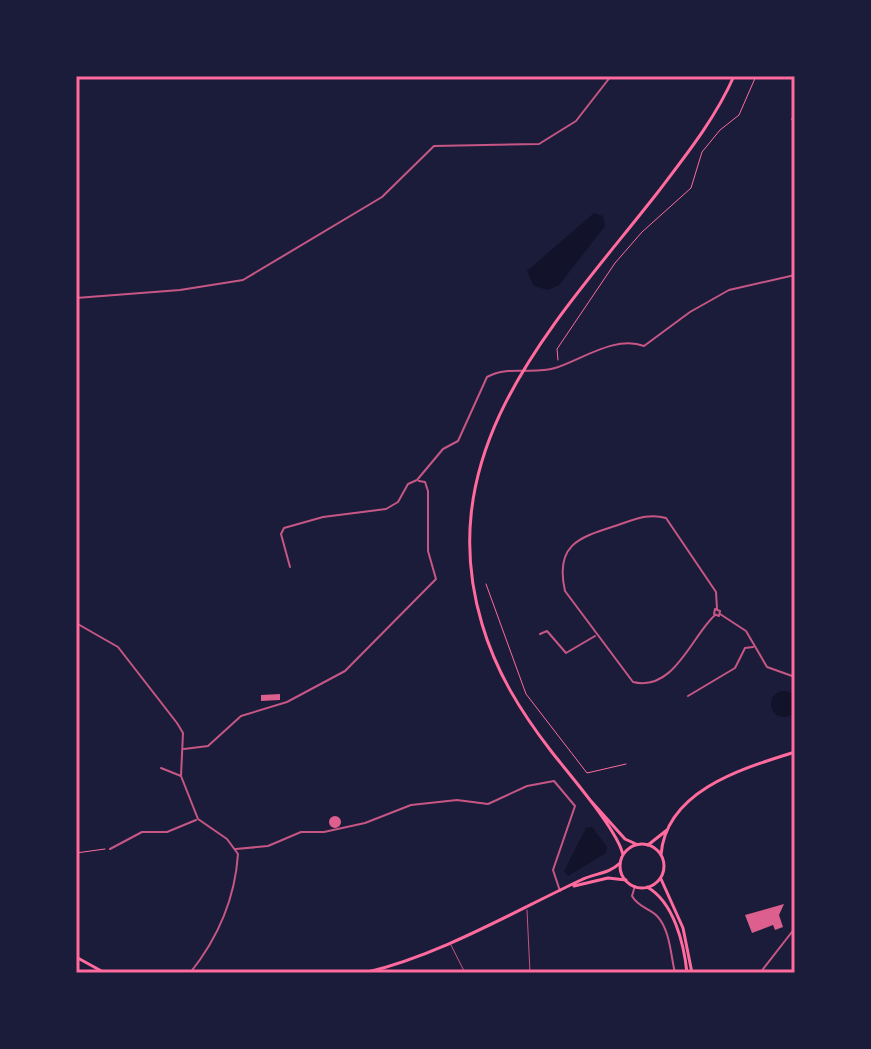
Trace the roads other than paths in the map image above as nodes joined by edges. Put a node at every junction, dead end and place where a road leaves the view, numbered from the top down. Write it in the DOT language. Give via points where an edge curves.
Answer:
graph roads {
  1 [pos="611,76"];
  2 [pos="734,76"];
  3 [pos="795,275"];
  4 [pos="76,298"];
  5 [pos="417,480"];
  6 [pos="290,567"];
  7 [pos="717,609"];
  8 [pos="720,614"];
  9 [pos="715,615"];
  10 [pos="76,623"];
  11 [pos="540,634"];
  12 [pos="596,636"];
  13 [pos="754,646"];
  14 [pos="795,677"];
  15 [pos="688,696"];
  16 [pos="183,749"];
  17 [pos="795,754"];
  18 [pos="161,768"];
  19 [pos="181,776"];
  20 [pos="582,792"];
  21 [pos="198,819"];
  22 [pos="670,827"];
  23 [pos="636,845"];
  24 [pos="648,845"];
  25 [pos="110,849"];
  26 [pos="236,849"];
  27 [pos="623,855"];
  28 [pos="661,855"];
  29 [pos="620,863"];
  30 [pos="661,878"];
  31 [pos="626,880"];
  32 [pos="635,886"];
  33 [pos="570,887"];
  34 [pos="647,887"];
  35 [pos="560,891"];
  36 [pos="527,907"];
  37 [pos="795,928"];
  38 [pos="450,942"];
  39 [pos="76,957"];
  40 [pos="105,973"];
  41 [pos="190,973"];
  42 [pos="364,973"];
  43 [pos="465,973"];
  44 [pos="530,973"];
  45 [pos="675,973"];
  46 [pos="690,973"];
  47 [pos="760,973"];
  1 -- 4 [label="street" via="576,121 543,141 524,146 434,146 382,197 243,280"];
  2 -- 20 [label="main road" via="701,135 523,367 497,414 478,474 471,558 488,643 520,709"];
  3 -- 5 [label="street" via="729,290 644,346 635,343 559,366 508,369 487,377 461,436"];
  5 -- 6 [label="street" via="386,509 284,528"];
  5 -- 16 [label="street" via="425,482 428,491 428,551 436,579 345,671 287,702 241,716 208,746"];
  7 -- 8 [label="street"];
  7 -- 9 [label="street"];
  7 -- 12 [label="street" via="716,592 677,531 666,518 653,514 579,537 566,553 565,591"];
  8 -- 9 [label="street"];
  8 -- 13 [label="street" via="746,631"];
  9 -- 12 [label="street" via="682,660 658,681 642,684 624,673"];
  10 -- 16 [label="street" via="126,656 177,723"];
  11 -- 12 [label="street" via="547,631 566,653"];
  13 -- 14 [label="street" via="767,667"];
  13 -- 15 [label="street" via="745,648 735,668"];
  16 -- 19 [label="street"];
  17 -- 22 [label="main road" via="744,768 710,785"];
  18 -- 19 [label="street"];
  19 -- 21 [label="street"];
  20 -- 23 [label="main road"];
  20 -- 27 [label="main road"];
  21 -- 25 [label="street" via="167,832 142,832"];
  21 -- 26 [label="street"];
  22 -- 24 [label="main road"];
  22 -- 28 [label="main road"];
  23 -- 24 [label="main road"];
  23 -- 27 [label="main road"];
  24 -- 28 [label="main road"];
  26 -- 35 [label="street" via="365,823 411,805 461,800 488,804 554,781 575,806 553,870"];
  26 -- 41 [label="street" via="236,878 219,933"];
  27 -- 29 [label="main road"];
  28 -- 30 [label="main road"];
  29 -- 31 [label="main road"];
  29 -- 33 [label="main road"];
  30 -- 34 [label="main road"];
  30 -- 46 [label="main road" via="683,928"];
  31 -- 32 [label="main road"];
  31 -- 33 [label="main road"];
  32 -- 34 [label="main road"];
  32 -- 45 [label="street" via="633,900 664,926"];
  33 -- 35 [label="main road"];
  34 -- 46 [label="main road" via="660,897 676,927"];
  35 -- 36 [label="main road"];
  36 -- 38 [label="main road"];
  36 -- 44 [label="lane"];
  37 -- 47 [label="street"];
  38 -- 42 [label="main road"];
  38 -- 43 [label="lane"];
  39 -- 40 [label="main road"];
}
